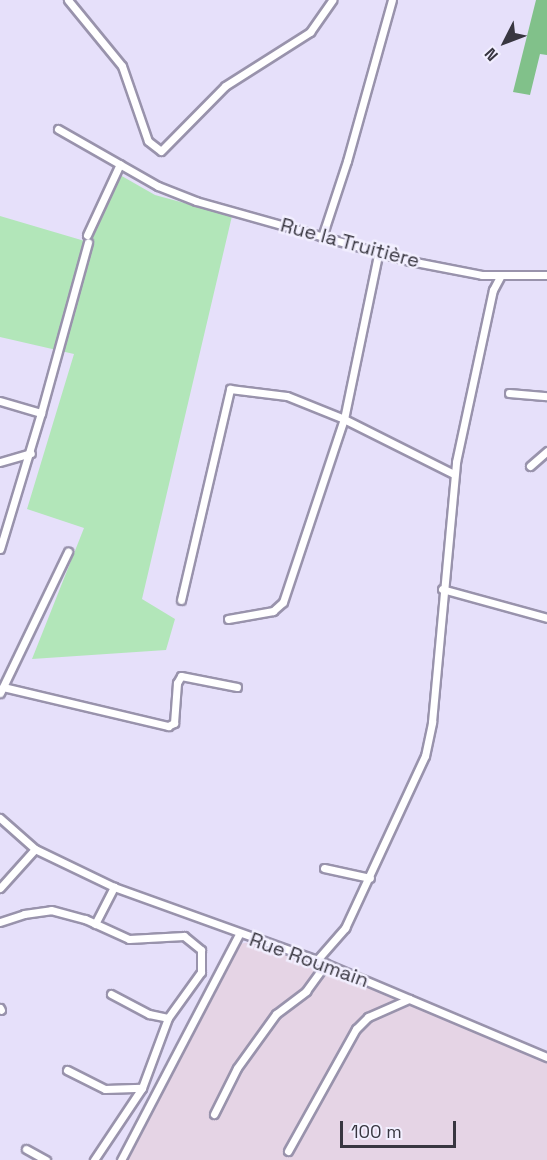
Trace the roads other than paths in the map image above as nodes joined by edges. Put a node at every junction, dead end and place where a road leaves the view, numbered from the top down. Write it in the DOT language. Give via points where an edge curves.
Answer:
graph roads {
  1 [pos="68,0"];
  2 [pos="332,0"];
  3 [pos="392,0"];
  4 [pos="58,129"];
  5 [pos="120,164"];
  6 [pos="322,237"];
  7 [pos="379,250"];
  8 [pos="547,275"];
  9 [pos="500,277"];
  10 [pos="509,393"];
  11 [pos="547,396"];
  12 [pos="0,401"];
  13 [pos="40,413"];
  14 [pos="344,419"];
  15 [pos="547,451"];
  16 [pos="31,453"];
  17 [pos="0,462"];
  18 [pos="530,466"];
  19 [pos="454,474"];
  20 [pos="0,549"];
  21 [pos="68,552"];
  22 [pos="442,588"];
  23 [pos="181,600"];
  24 [pos="547,618"];
  25 [pos="228,619"];
  26 [pos="237,687"];
  27 [pos="1,690"];
  28 [pos="1,822"];
  29 [pos="35,849"];
  30 [pos="324,868"];
  31 [pos="370,878"];
  32 [pos="114,887"];
  33 [pos="0,888"];
  34 [pos="0,922"];
  35 [pos="95,924"];
  36 [pos="239,934"];
  37 [pos="317,960"];
  38 [pos="326,963"];
  39 [pos="111,994"];
  40 [pos="409,999"];
  41 [pos="168,1018"];
  42 [pos="547,1057"];
  43 [pos="67,1070"];
  44 [pos="142,1088"];
  45 [pos="214,1114"];
  46 [pos="26,1149"];
  47 [pos="288,1151"];
  48 [pos="46,1160"];
  49 [pos="94,1160"];
  50 [pos="121,1160"];
  1 -- 2 [label="street" via="122,66 148,141 161,151 225,86 310,32"];
  3 -- 6 [label="street"];
  4 -- 5 [label="street, Rue la Truitière"];
  5 -- 6 [label="street, Rue la Truitière" via="158,186"];
  5 -- 13 [label="street" via="87,239"];
  6 -- 7 [label="street, Rue la Truitière"];
  7 -- 9 [label="street, Rue la Truitière" via="410,261"];
  7 -- 14 [label="street"];
  8 -- 9 [label="street, Rue la Truitière"];
  9 -- 19 [label="street" via="493,290"];
  10 -- 11 [label="street"];
  12 -- 13 [label="street"];
  13 -- 16 [label="street"];
  14 -- 19 [label="street"];
  14 -- 23 [label="street" via="287,396 232,388 227,391"];
  14 -- 25 [label="street" via="280,607"];
  15 -- 18 [label="street"];
  16 -- 17 [label="street"];
  16 -- 20 [label="street"];
  19 -- 22 [label="street"];
  21 -- 27 [label="street"];
  22 -- 24 [label="street"];
  22 -- 31 [label="street" via="432,722 425,756"];
  26 -- 27 [label="street" via="182,676 177,683 174,723 168,726"];
  28 -- 29 [label="street"];
  29 -- 32 [label="street"];
  29 -- 33 [label="street"];
  30 -- 31 [label="street"];
  31 -- 37 [label="street" via="345,927"];
  32 -- 35 [label="street"];
  32 -- 36 [label="street"];
  34 -- 35 [label="street" via="51,910"];
  35 -- 41 [label="street" via="129,939 184,936 201,950 201,972"];
  36 -- 37 [label="street, Rue Roumain"];
  36 -- 50 [label="street, Rue Roumain"];
  37 -- 38 [label="street, Rue Roumain"];
  38 -- 40 [label="street, Rue Roumain"];
  38 -- 45 [label="street" via="306,991 276,1014 237,1068"];
  39 -- 41 [label="street" via="149,1014"];
  40 -- 42 [label="street, Rue Roumain"];
  40 -- 47 [label="street" via="368,1017 356,1029"];
  41 -- 44 [label="street"];
  43 -- 44 [label="street" via="105,1089"];
  44 -- 49 [label="street"];
  46 -- 48 [label="street"];
}
